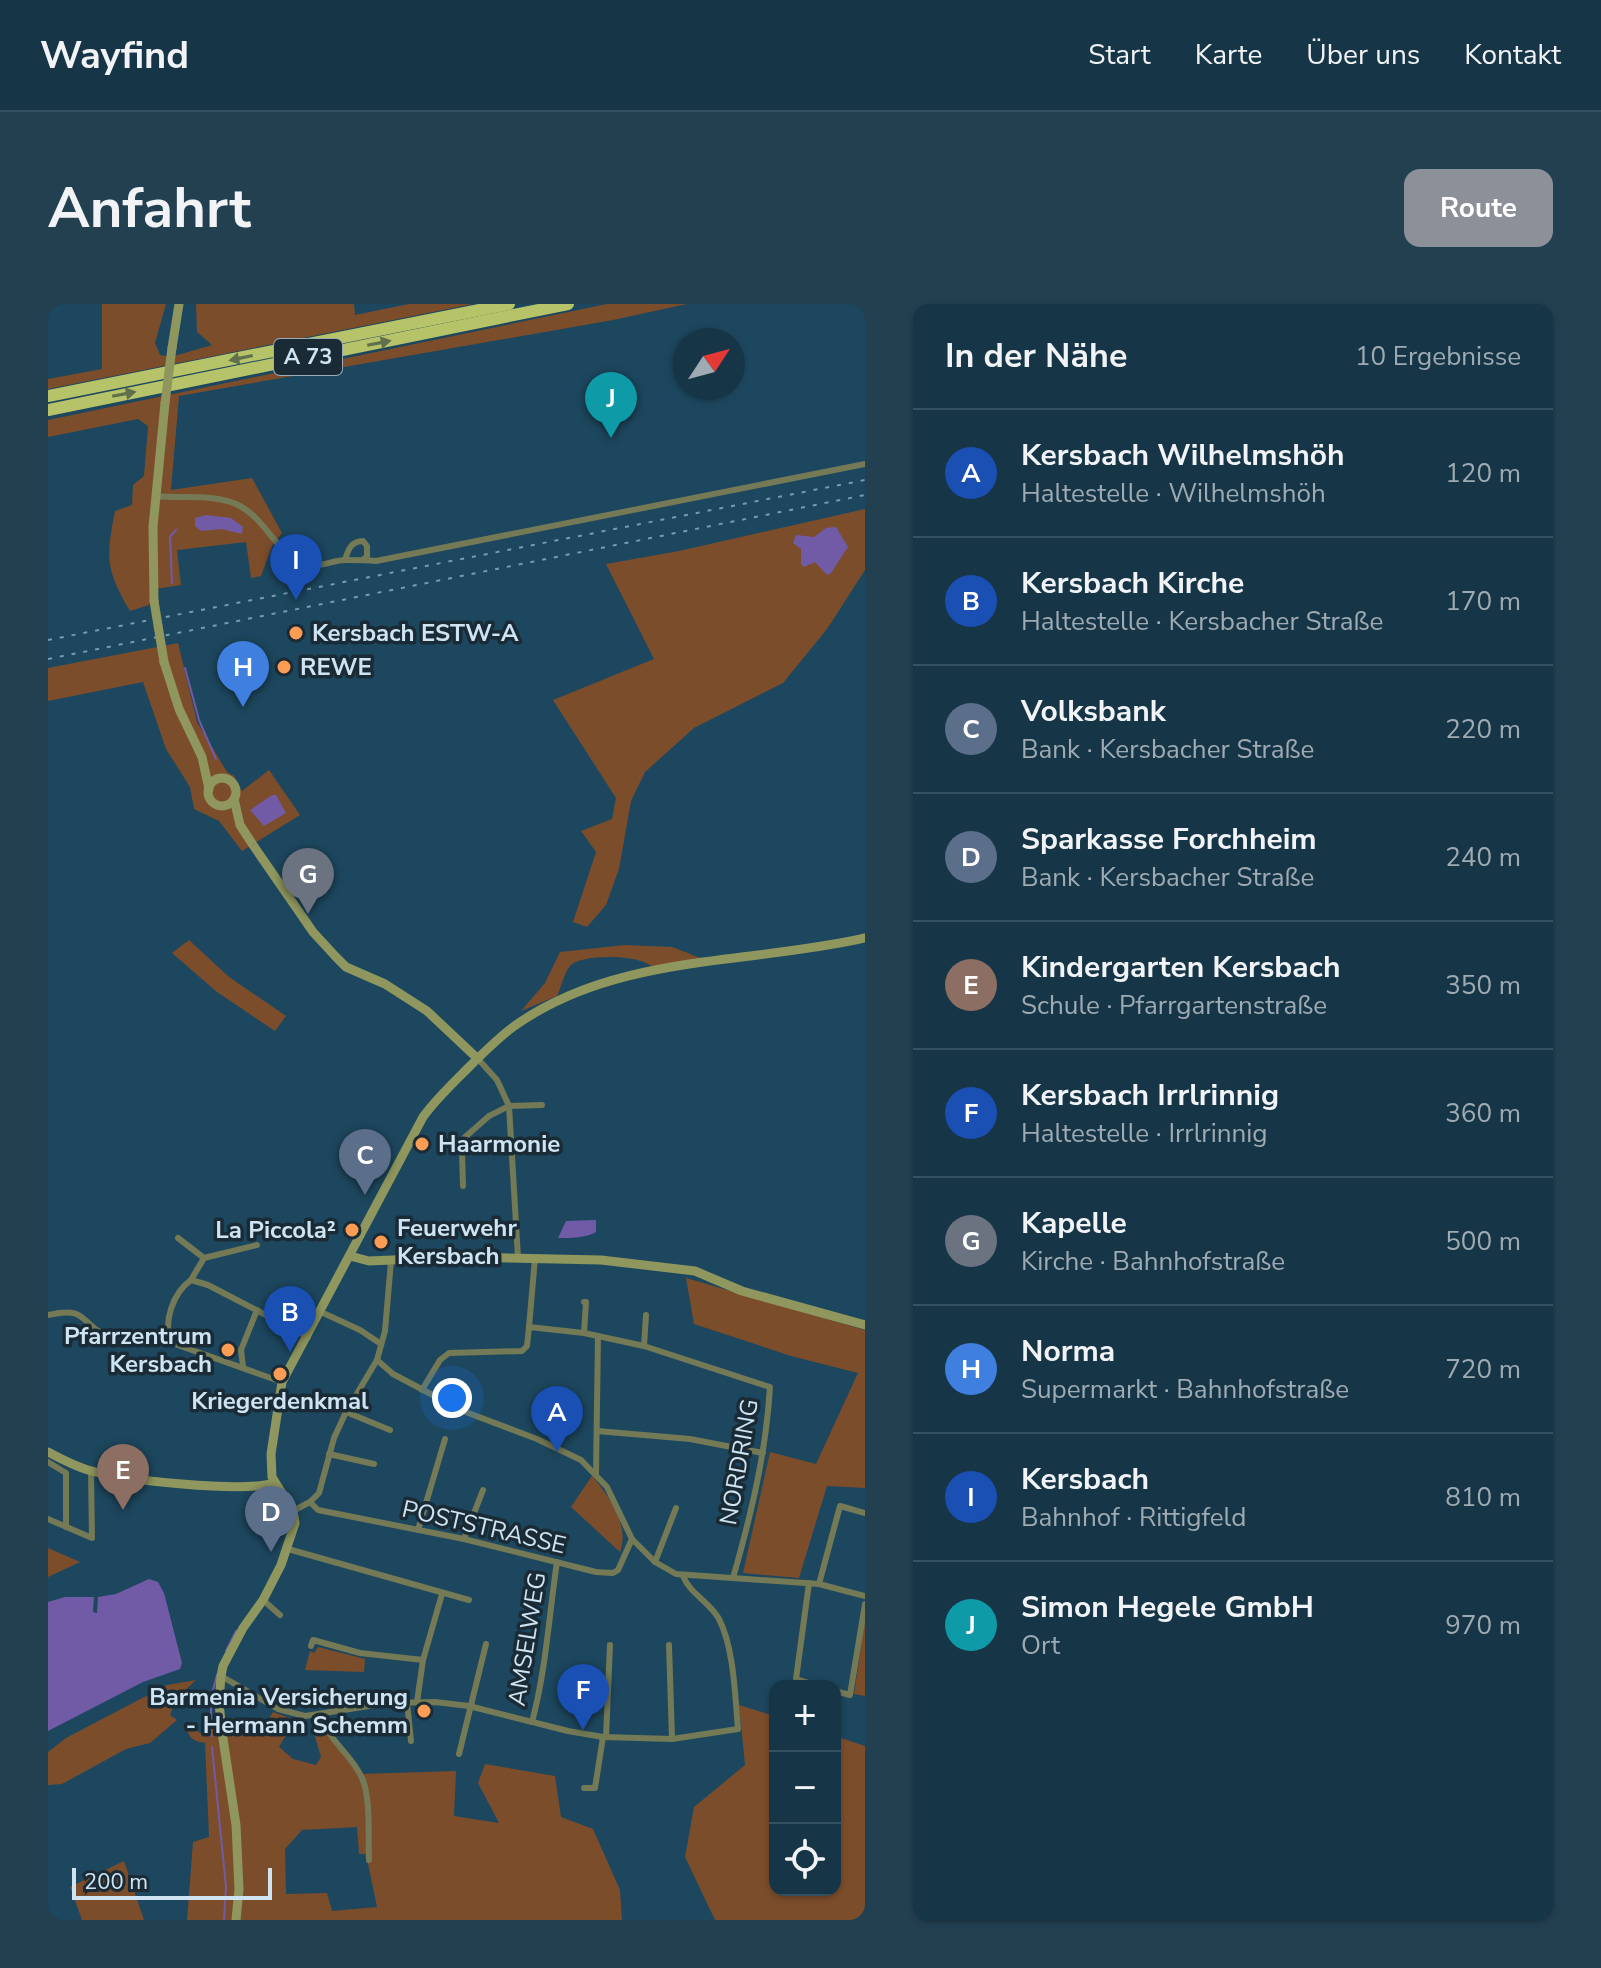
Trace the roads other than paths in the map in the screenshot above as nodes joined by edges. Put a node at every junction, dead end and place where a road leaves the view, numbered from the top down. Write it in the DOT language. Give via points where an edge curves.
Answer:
graph roads {
  1 [pos="179,304"];
  2 [pos="509,304"];
  3 [pos="568,304"];
  4 [pos="48,396"];
  5 [pos="48,410"];
  6 [pos="865,464"];
  7 [pos="155,496"];
  8 [pos="364,559"];
  9 [pos="345,560"];
  10 [pos="202,757"];
  11 [pos="223,778"];
  12 [pos="209,789"];
  13 [pos="234,799"];
  14 [pos="217,805"];
  15 [pos="240,825"];
  16 [pos="865,938"];
  17 [pos="475,1062"];
  18 [pos="542,1105"];
  19 [pos="509,1106"];
  20 [pos="463,1186"];
  21 [pos="178,1238"];
  22 [pos="257,1245"];
  23 [pos="350,1256"];
  24 [pos="204,1258"];
  25 [pos="518,1258"];
  26 [pos="535,1258"];
  27 [pos="391,1261"];
  28 [pos="191,1280"];
  29 [pos="584,1302"];
  30 [pos="257,1310"];
  31 [pos="321,1312"];
  32 [pos="48,1315"];
  33 [pos="646,1315"];
  34 [pos="865,1325"];
  35 [pos="529,1327"];
  36 [pos="584,1333"];
  37 [pos="598,1336"];
  38 [pos="111,1337"];
  39 [pos="308,1337"];
  40 [pos="381,1344"];
  41 [pos="644,1346"];
  42 [pos="377,1360"];
  43 [pos="243,1366"];
  44 [pos="282,1382"];
  45 [pos="422,1390"];
  46 [pos="346,1412"];
  47 [pos="390,1430"];
  48 [pos="597,1431"];
  49 [pos="445,1439"];
  50 [pos="48,1452"];
  51 [pos="763,1453"];
  52 [pos="329,1454"];
  53 [pos="48,1462"];
  54 [pos="374,1464"];
  55 [pos="91,1471"];
  56 [pos="596,1473"];
  57 [pos="274,1483"];
  58 [pos="483,1490"];
  59 [pos="310,1502"];
  60 [pos="676,1508"];
  61 [pos="293,1511"];
  62 [pos="865,1513"];
  63 [pos="48,1519"];
  64 [pos="66,1527"];
  65 [pos="418,1530"];
  66 [pos="464,1539"];
  67 [pos="632,1539"];
  68 [pos="288,1549"];
  69 [pos="557,1562"];
  70 [pos="655,1562"];
  71 [pos="683,1576"];
  72 [pos="733,1578"];
  73 [pos="809,1583"];
  74 [pos="819,1584"];
  75 [pos="442,1594"];
  76 [pos="865,1596"];
  77 [pos="263,1600"];
  78 [pos="469,1600"];
  79 [pos="865,1604"];
  80 [pos="280,1615"];
  81 [pos="486,1644"];
  82 [pos="610,1645"];
  83 [pos="669,1645"];
  84 [pos="311,1646"];
  85 [pos="423,1660"];
  86 [pos="221,1676"];
  87 [pos="799,1680"];
  88 [pos="841,1693"];
  89 [pos="407,1702"];
  90 [pos="417,1702"];
  91 [pos="469,1706"];
  92 [pos="322,1715"];
  93 [pos="532,1722"];
  94 [pos="604,1737"];
  95 [pos="672,1739"];
  96 [pos="411,1741"];
  97 [pos="459,1754"];
  98 [pos="584,1788"];
  99 [pos="369,1860"];
  100 [pos="236,1920"];
  1 -- 7 [label="street, bridge"];
  2 -- 4 [label="highway, A 73, one-way"];
  5 -- 3 [label="highway, A 73, one-way"];
  6 -- 8 [label="street" via="376,561"];
  7 -- 9 [label="street" via="228,501 250,512 299,561 320,566"];
  7 -- 10 [label="street, bridge" via="152,574 164,662"];
  8 -- 9 [label="street"];
  8 -- 9 [label="street" via="367,546 359,541 351,545"];
  10 -- 11 [label="street"];
  10 -- 12 [label="street"];
  11 -- 12 [label="street"];
  11 -- 13 [label="street" via="234,786"];
  12 -- 14 [label="street"];
  13 -- 14 [label="street"];
  13 -- 15 [label="street"];
  14 -- 15 [label="street"];
  15 -- 17 [label="street" via="336,957 427,1011"];
  16 -- 17 [label="street" via="671,966 600,984 523,1021"];
  17 -- 19 [label="street" via="497,1080"];
  17 -- 23 [label="street" via="423,1117"];
  18 -- 19 [label="street"];
  19 -- 20 [label="street" via="464,1138"];
  19 -- 25 [label="street"];
  21 -- 24 [label="street"];
  22 -- 24 [label="street"];
  23 -- 27 [label="street"];
  23 -- 31 [label="street"];
  24 -- 28 [label="street"];
  25 -- 26 [label="street"];
  25 -- 27 [label="street"];
  26 -- 34 [label="street" via="695,1271 742,1291"];
  26 -- 35 [label="street"];
  27 -- 40 [label="street"];
  28 -- 30 [label="street"];
  28 -- 43 [label="street" via="173,1302 167,1334 172,1343"];
  29 -- 36 [label="street"];
  30 -- 39 [label="street"];
  30 -- 43 [label="street" via="241,1350"];
  31 -- 39 [label="street"];
  31 -- 40 [label="street"];
  32 -- 38 [label="street" via="68,1310"];
  33 -- 41 [label="street"];
  35 -- 36 [label="street, NORDRING"];
  35 -- 45 [label="street" via="522,1351 449,1353"];
  36 -- 37 [label="street, NORDRING"];
  37 -- 41 [label="street, NORDRING"];
  37 -- 48 [label="street"];
  39 -- 44 [label="street"];
  40 -- 42 [label="street"];
  41 -- 51 [label="street, NORDRING" via="770,1387"];
  42 -- 45 [label="street"];
  42 -- 46 [label="street"];
  43 -- 44 [label="street"];
  44 -- 57 [label="street" via="271,1454"];
  45 -- 56 [label="street" via="566,1452"];
  46 -- 47 [label="street"];
  46 -- 52 [label="street"];
  48 -- 51 [label="street" via="690,1439"];
  48 -- 56 [label="street"];
  49 -- 65 [label="street"];
  50 -- 55 [label="street"];
  51 -- 72 [label="street, NORDRING"];
  52 -- 54 [label="street"];
  52 -- 59 [label="street" via="319,1493"];
  53 -- 64 [label="street" via="66,1473"];
  55 -- 57 [label="street" via="169,1482 252,1487"];
  55 -- 64 [label="street" via="92,1538"];
  56 -- 67 [label="street"];
  57 -- 61 [label="street"];
  58 -- 66 [label="street"];
  59 -- 61 [label="street"];
  59 -- 65 [label="street, POSTSTRASSE" via="318,1510"];
  60 -- 70 [label="street"];
  61 -- 68 [label="street"];
  62 -- 74 [label="street" via="840,1506"];
  63 -- 64 [label="street"];
  65 -- 66 [label="street, POSTSTRASSE"];
  66 -- 69 [label="street, POSTSTRASSE"];
  67 -- 69 [label="street, POSTSTRASSE" via="613,1573"];
  67 -- 70 [label="street"];
  68 -- 75 [label="street"];
  68 -- 77 [label="street"];
  69 -- 93 [label="street, AMSELWEG"];
  70 -- 71 [label="street"];
  71 -- 72 [label="street"];
  71 -- 95 [label="street" via="724,1631 738,1729"];
  72 -- 73 [label="street"];
  73 -- 74 [label="street"];
  73 -- 87 [label="street"];
  74 -- 76 [label="street"];
  75 -- 78 [label="street"];
  75 -- 85 [label="street"];
  77 -- 80 [label="street"];
  77 -- 86 [label="street"];
  79 -- 88 [label="street" via="850,1695"];
  81 -- 91 [label="street"];
  82 -- 94 [label="street"];
  83 -- 95 [label="street"];
  84 -- 85 [label="street" via="313,1640 360,1653"];
  85 -- 90 [label="street"];
  86 -- 92 [label="street" via="278,1709"];
  86 -- 100 [label="street" via="219,1703 236,1825"];
  89 -- 90 [label="street"];
  89 -- 92 [label="street"];
  89 -- 96 [label="street"];
  90 -- 91 [label="street"];
  91 -- 93 [label="street"];
  91 -- 97 [label="street"];
  92 -- 99 [label="street" via="327,1733 364,1781"];
  93 -- 94 [label="street"];
  94 -- 95 [label="street"];
  94 -- 98 [label="street" via="595,1788"];
}
